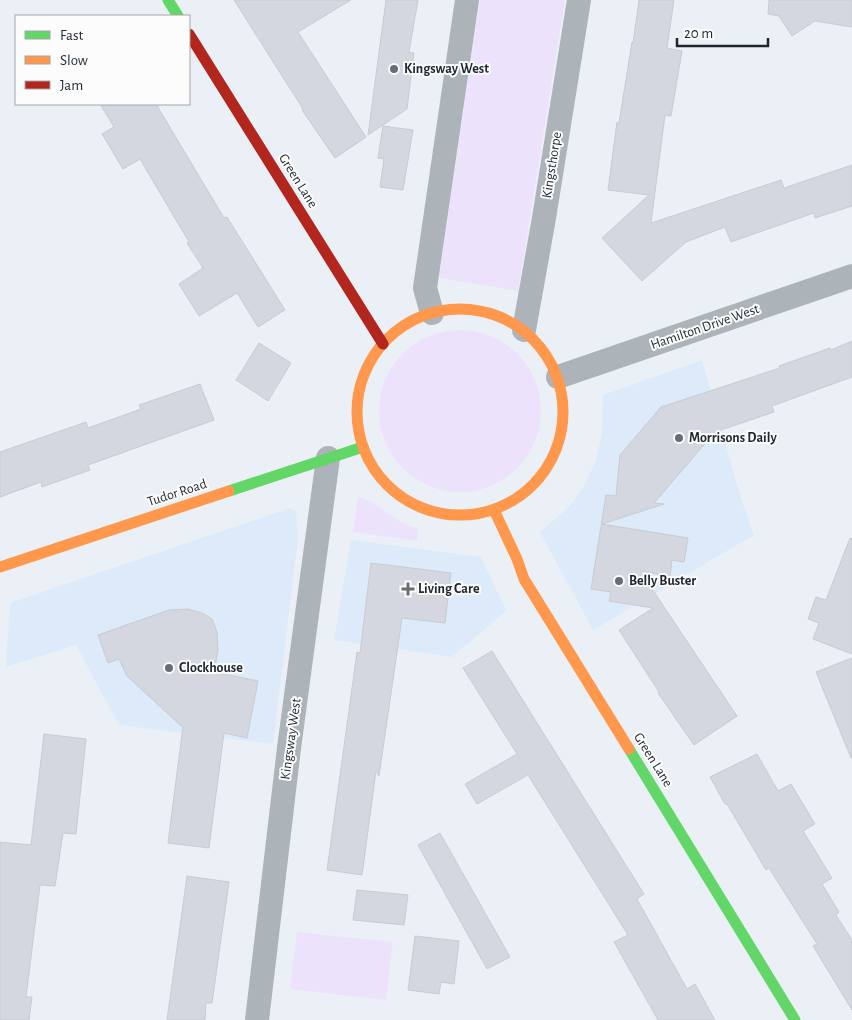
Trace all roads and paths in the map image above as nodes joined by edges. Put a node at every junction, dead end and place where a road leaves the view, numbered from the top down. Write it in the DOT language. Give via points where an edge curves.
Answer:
graph roads {
  1 [pos="168,0"];
  2 [pos="468,0"];
  3 [pos="579,0"];
  4 [pos="177,15"];
  5 [pos="190,36"];
  6 [pos="852,276"];
  7 [pos="432,313"];
  8 [pos="524,330"];
  9 [pos="383,344"];
  10 [pos="558,377"];
  11 [pos="363,447"];
  12 [pos="328,458"];
  13 [pos="494,510"];
  14 [pos="0,566"];
  15 [pos="258,1020"];
  16 [pos="795,1020"];
  1 -- 4 [label="street"];
  2 -- 7 [label="street" via="425,288"];
  3 -- 8 [label="street, Kingsthorpe"];
  5 -- 9 [label="street, Green Lane"];
  6 -- 10 [label="street, Hamilton Drive West"];
  7 -- 8 [label="street" via="448,309 475,310 501,317"];
  7 -- 9 [label="street" via="401,327"];
  8 -- 10 [label="street" via="544,351"];
  9 -- 11 [label="street" via="368,366 359,392 357,420"];
  10 -- 13 [label="street" via="564,411 559,445 543,476 518,499"];
  11 -- 12 [label="street, Tudor Road"];
  11 -- 13 [label="street" via="377,474 399,495 426,510 456,515"];
  12 -- 14 [label="street, Tudor Road"];
  12 -- 15 [label="street, Kingsway West" via="289,748"];
  13 -- 16 [label="street, Green Lane" via="524,579"];
}
